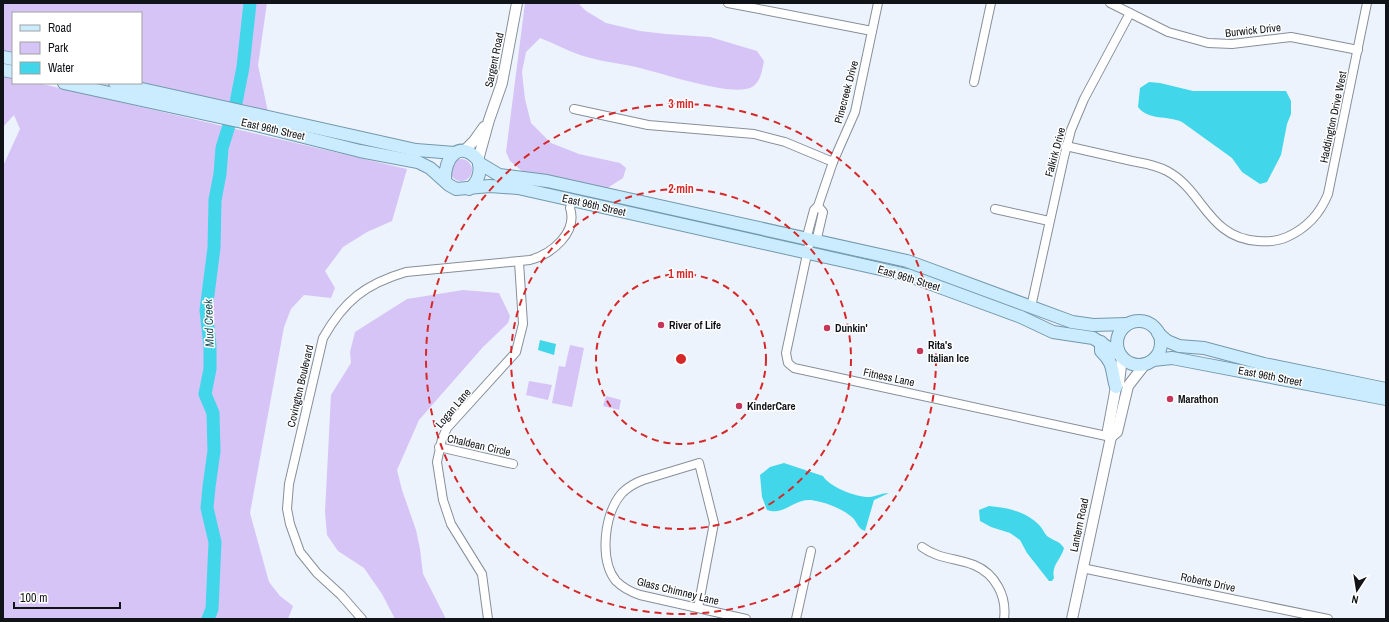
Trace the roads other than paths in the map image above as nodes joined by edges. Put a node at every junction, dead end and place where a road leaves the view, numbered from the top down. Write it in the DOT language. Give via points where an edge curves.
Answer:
graph roads {
  1 [pos="518,3"];
  2 [pos="728,3"];
  3 [pos="878,3"];
  4 [pos="991,3"];
  5 [pos="1110,3"];
  6 [pos="1367,3"];
  7 [pos="1130,13"];
  8 [pos="872,31"];
  9 [pos="1358,50"];
  10 [pos="974,82"];
  11 [pos="70,84"];
  12 [pos="119,84"];
  13 [pos="574,108"];
  14 [pos="208,109"];
  15 [pos="257,120"];
  16 [pos="489,120"];
  17 [pos="1066,146"];
  18 [pos="459,152"];
  19 [pos="479,162"];
  20 [pos="833,162"];
  21 [pos="445,180"];
  22 [pos="469,189"];
  23 [pos="634,200"];
  24 [pos="576,205"];
  25 [pos="995,209"];
  26 [pos="1049,221"];
  27 [pos="810,244"];
  28 [pos="519,262"];
  29 [pos="1031,307"];
  30 [pos="1127,324"];
  31 [pos="1158,333"];
  32 [pos="1101,342"];
  33 [pos="1121,356"];
  34 [pos="1150,361"];
  35 [pos="1116,387"];
  36 [pos="1386,389"];
  37 [pos="1386,399"];
  38 [pos="1111,437"];
  39 [pos="439,447"];
  40 [pos="513,464"];
  41 [pos="922,547"];
  42 [pos="811,551"];
  43 [pos="1082,568"];
  44 [pos="698,608"];
  45 [pos="362,619"];
  46 [pos="488,619"];
  47 [pos="746,619"];
  48 [pos="796,619"];
  49 [pos="1004,619"];
  50 [pos="1072,619"];
  51 [pos="1328,619"];
  1 -- 16 [label="street, Sargent Road" via="502,82"];
  2 -- 8 [label="street"];
  3 -- 8 [label="street, Pinecreek Drive"];
  4 -- 10 [label="street"];
  5 -- 7 [label="street, Burwick Drive"];
  6 -- 9 [label="street, Haddington Drive West"];
  7 -- 9 [label="street, Burwick Drive" via="1168,32 1208,43 1232,44 1291,37"];
  7 -- 17 [label="street, Falkirk Drive" via="1084,99"];
  8 -- 20 [label="street, Pinecreek Drive" via="855,112"];
  9 -- 17 [label="street, Haddington Drive West" via="1328,194 1317,215 1303,228 1285,238 1272,241 1243,239 1231,234 1218,224 1182,182 1166,170"];
  11 -- 14 [label="main road, East 96th Street"];
  12 -- 14 [label="main road, East 96th Street"];
  13 -- 20 [label="street" via="648,125 754,134 785,142"];
  14 -- 15 [label="main road, East 96th Street"];
  15 -- 18 [label="main road, East 96th Street" via="416,150"];
  15 -- 21 [label="main road, East 96th Street" via="360,151 422,163"];
  16 -- 18 [label="street, Sargent Road" via="474,141"];
  16 -- 19 [label="street, Sargent Road"];
  17 -- 26 [label="street, Falkirk Drive"];
  18 -- 19 [label="main road, East 96th Street" via="471,153"];
  18 -- 21 [label="main road" via="446,165"];
  19 -- 22 [label="main road" via="476,182"];
  19 -- 23 [label="main road, East 96th Street" via="501,176 538,179"];
  20 -- 27 [label="street, Pinecreek Drive" via="818,206 814,210"];
  21 -- 22 [label="main road, East 96th Street" via="453,188"];
  22 -- 24 [label="main road, East 96th Street" via="509,187"];
  23 -- 24 [label="main road" via="608,200 579,194"];
  23 -- 27 [label="main road, East 96th Street"];
  24 -- 27 [label="main road, East 96th Street"];
  24 -- 28 [label="street, Covington Boulevard" via="570,227 559,244 540,258"];
  25 -- 26 [label="street"];
  26 -- 29 [label="street, Falkirk Drive"];
  27 -- 29 [label="main road, East 96th Street" via="907,261"];
  27 -- 32 [label="main road, East 96th Street" via="907,275 1021,317 1053,332"];
  27 -- 38 [label="street, Fitness Lane" via="786,353 788,363 794,368"];
  28 -- 39 [label="street, Logan Lane" via="523,324 516,352 447,428"];
  28 -- 45 [label="street, Covington Boulevard" via="406,272 389,277 368,287 349,302 323,338 289,484 287,509 300,552"];
  29 -- 30 [label="main road, East 96th Street" via="1082,324"];
  30 -- 31 [label="main road" via="1134,321 1148,323"];
  30 -- 33 [label="main road" via="1122,328 1117,341"];
  31 -- 34 [label="main road" via="1160,347"];
  31 -- 36 [label="main road, East 96th Street" via="1179,346 1204,348 1264,364"];
  32 -- 33 [label="main road, East 96th Street"];
  32 -- 35 [label="main road" via="1101,351 1109,358 1113,368"];
  33 -- 34 [label="main road" via="1132,364"];
  33 -- 35 [label="street, Lantern Road" via="1119,383"];
  34 -- 37 [label="main road, East 96th Street" via="1172,358"];
  34 -- 38 [label="street, Lantern Road" via="1128,386 1116,432"];
  35 -- 38 [label="street, Lantern Road" via="1108,430"];
  38 -- 43 [label="street, Lantern Road"];
  39 -- 40 [label="street, Chaldean Circle"];
  39 -- 46 [label="street, Logan Lane" via="438,472 446,512 482,574"];
  41 -- 49 [label="street" via="936,556 974,565 989,575 1000,589"];
  42 -- 48 [label="street"];
  43 -- 50 [label="street, Lantern Road"];
  43 -- 51 [label="street, Roberts Drive"];
  44 -- 44 [label="street, Glass Chimney Lane" via="640,595 624,588 610,571 605,549 612,510 622,493 643,480 699,463 714,524"];
  44 -- 47 [label="street, Glass Chimney Lane"];
}
